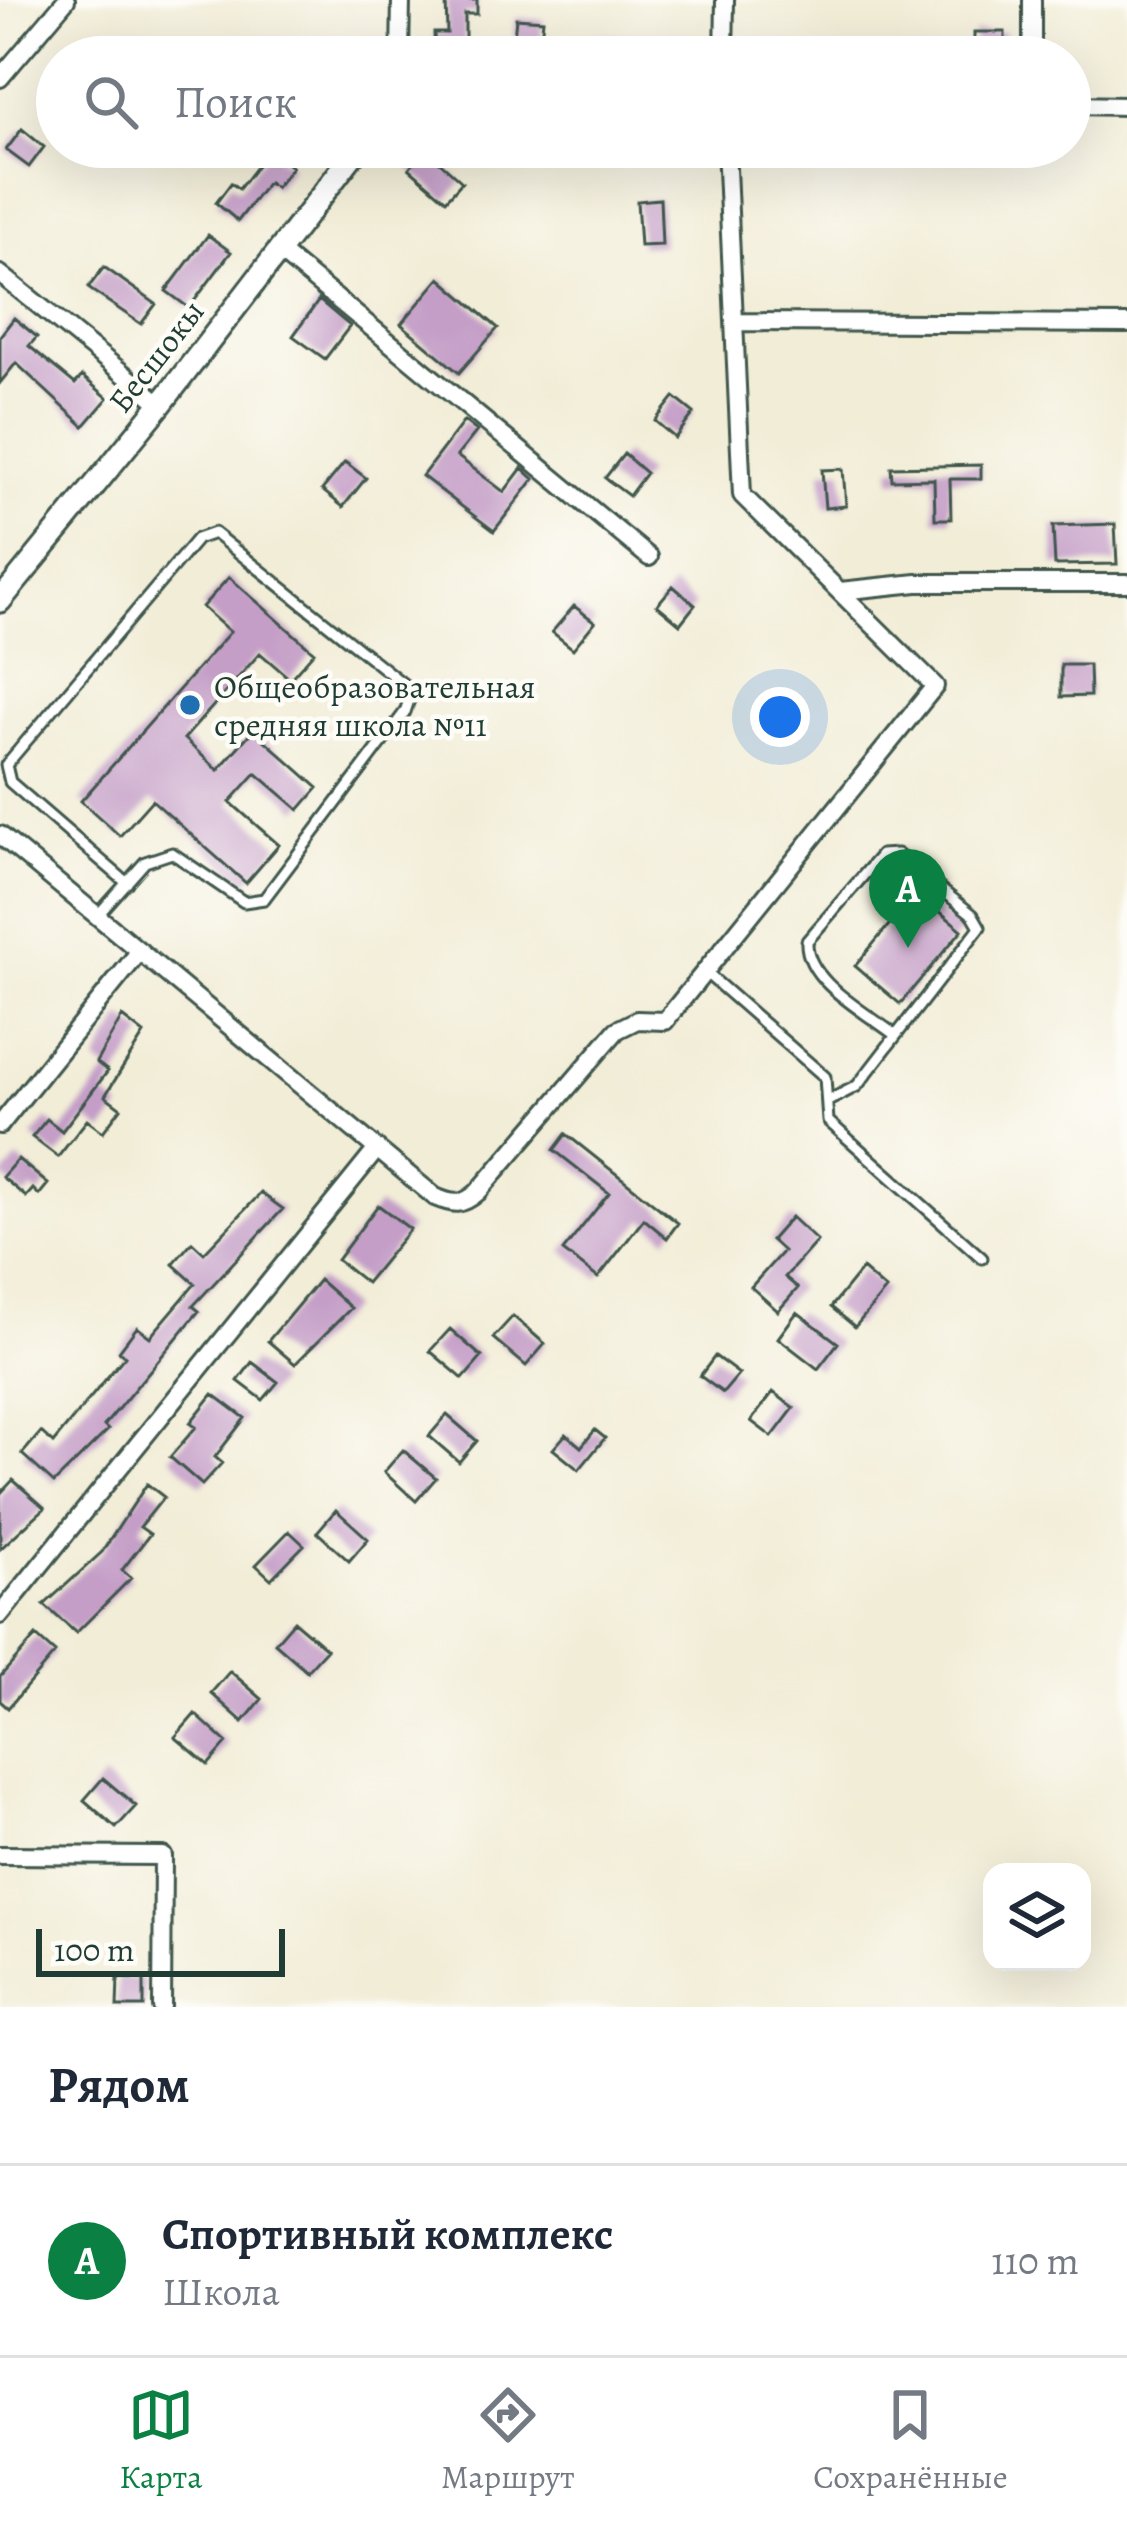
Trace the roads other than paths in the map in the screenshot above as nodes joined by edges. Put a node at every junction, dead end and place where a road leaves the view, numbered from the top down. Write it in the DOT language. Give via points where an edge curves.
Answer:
graph roads {
  1 [pos="66,0"];
  2 [pos="401,0"];
  3 [pos="725,0"];
  4 [pos="1032,0"];
  5 [pos="400,36"];
  6 [pos="724,36"];
  7 [pos="1032,36"];
  8 [pos="0,78"];
  9 [pos="1091,105"];
  10 [pos="1127,106"];
  11 [pos="343,168"];
  12 [pos="727,168"];
  13 [pos="279,251"];
  14 [pos="0,274"];
  15 [pos="734,322"];
  16 [pos="1127,323"];
  17 [pos="161,404"];
  18 [pos="649,557"];
  19 [pos="1127,583"];
  20 [pos="840,592"];
  21 [pos="0,601"];
  22 [pos="0,835"];
  23 [pos="127,883"];
  24 [pos="98,916"];
  25 [pos="140,951"];
  26 [pos="704,971"];
  27 [pos="895,1035"];
  28 [pos="828,1101"];
  29 [pos="0,1125"];
  30 [pos="377,1149"];
  31 [pos="982,1258"];
  32 [pos="0,1616"];
  33 [pos="0,1855"];
  34 [pos="162,2007"];
  1 -- 8 [label="street"];
  2 -- 5 [label="street"];
  3 -- 6 [label="street"];
  4 -- 7 [label="street"];
  9 -- 10 [label="street"];
  11 -- 13 [label="street, Бесшокы"];
  12 -- 15 [label="street"];
  13 -- 17 [label="street, Бесшокы"];
  13 -- 18 [label="street"];
  14 -- 17 [label="street"];
  15 -- 16 [label="street"];
  15 -- 20 [label="street" via="742,495"];
  17 -- 21 [label="street, Бесшокы"];
  19 -- 20 [label="street" via="917,583"];
  20 -- 26 [label="street" via="935,686"];
  22 -- 24 [label="street"];
  23 -- 23 [label="lane" via="145,862 172,853 244,902 264,899 405,712 412,691 214,533 197,539 6,765 10,782"];
  23 -- 24 [label="lane"];
  24 -- 25 [label="street"];
  25 -- 29 [label="street"];
  25 -- 30 [label="street"];
  26 -- 28 [label="lane" via="825,1077"];
  26 -- 30 [label="street" via="665,1021 617,1030 465,1203 435,1197"];
  27 -- 27 [label="lane" via="807,957 808,940 866,872 881,855 897,854 980,927"];
  27 -- 28 [label="lane" via="857,1086"];
  28 -- 31 [label="lane" via="828,1121"];
  30 -- 32 [label="street"];
  33 -- 34 [label="street" via="164,1856"];
}
